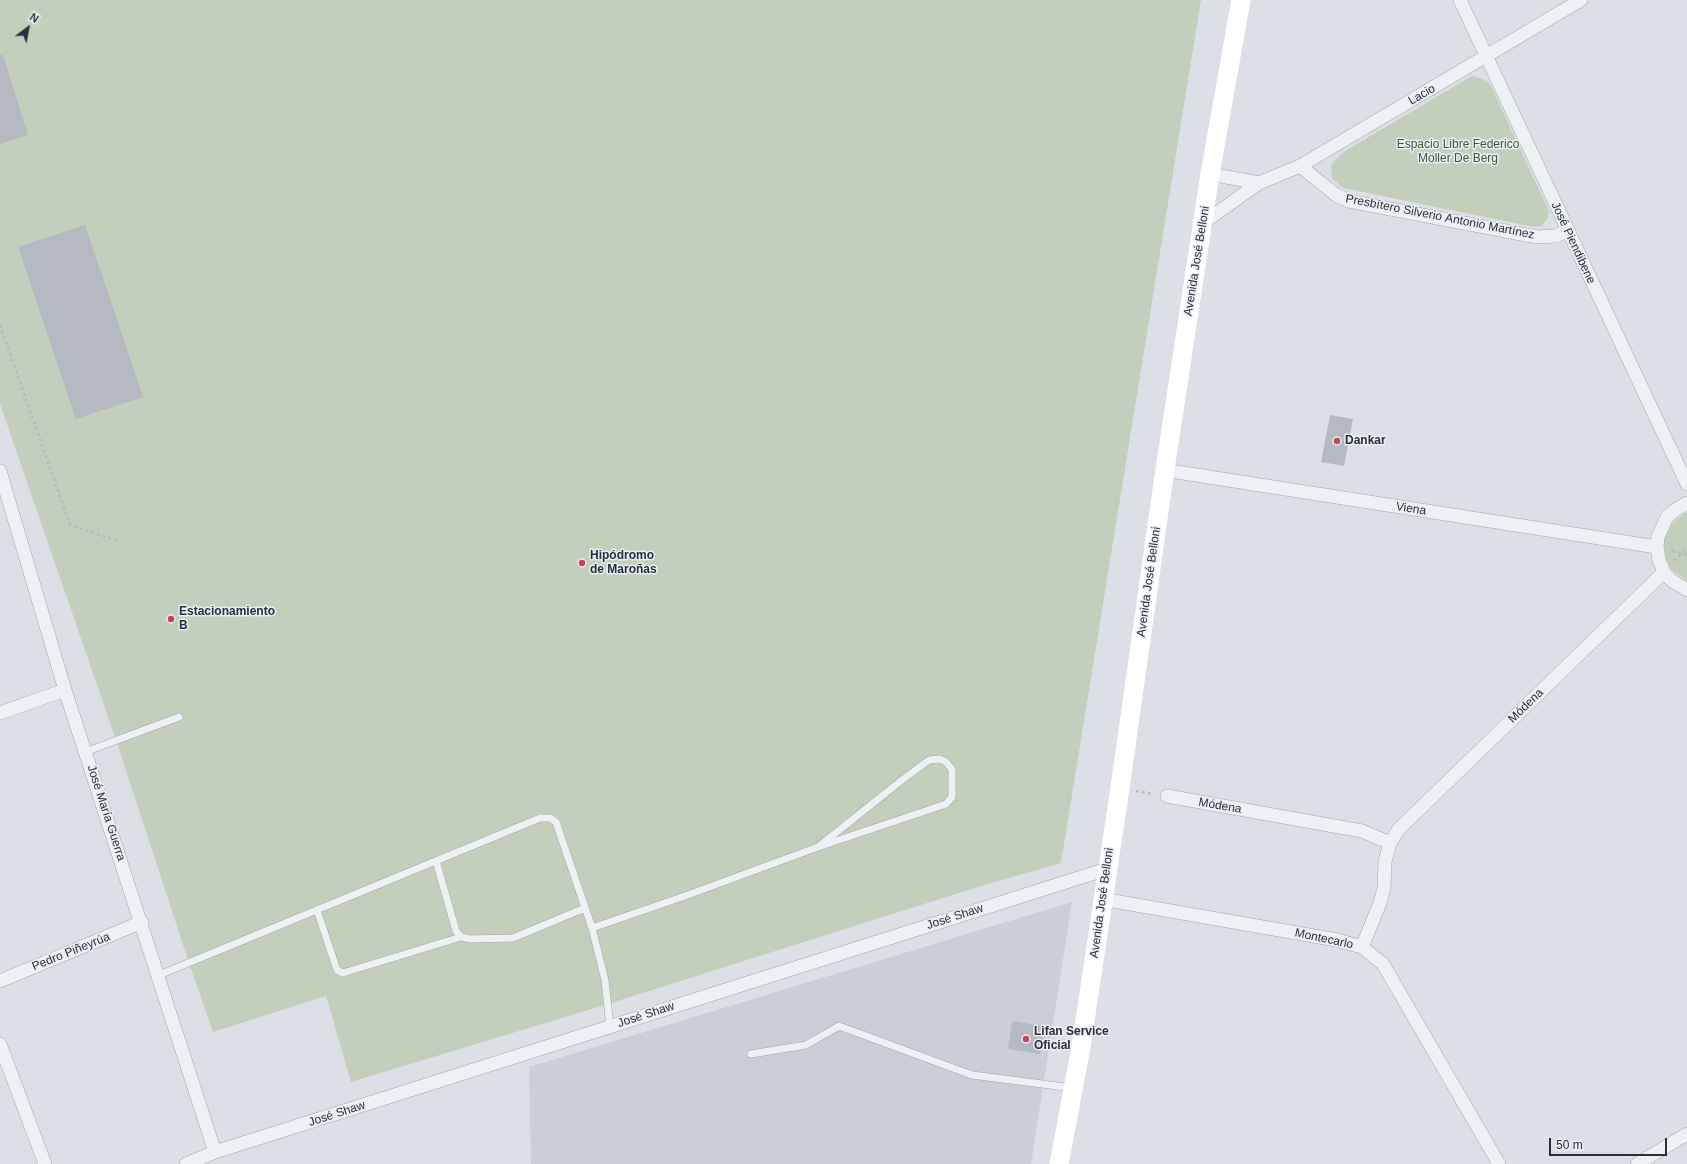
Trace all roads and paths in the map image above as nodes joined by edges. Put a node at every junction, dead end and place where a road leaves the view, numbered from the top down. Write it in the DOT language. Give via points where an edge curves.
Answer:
graph roads {
  1 [pos="1241,0"];
  2 [pos="1460,0"];
  3 [pos="1581,0"];
  4 [pos="1487,57"];
  5 [pos="1300,166"];
  6 [pos="1210,174"];
  7 [pos="1259,183"];
  8 [pos="1203,223"];
  9 [pos="1567,231"];
  10 [pos="0,325"];
  11 [pos="4,336"];
  12 [pos="0,337"];
  13 [pos="1164,470"];
  14 [pos="0,471"];
  15 [pos="1687,484"];
  16 [pos="1687,503"];
  17 [pos="118,541"];
  18 [pos="1657,547"];
  19 [pos="1664,572"];
  20 [pos="1687,590"];
  21 [pos="65,690"];
  22 [pos="0,713"];
  23 [pos="179,717"];
  24 [pos="85,752"];
  25 [pos="1120,788"];
  26 [pos="1167,796"];
  27 [pos="1390,843"];
  28 [pos="818,847"];
  29 [pos="436,861"];
  30 [pos="1107,869"];
  31 [pos="1102,899"];
  32 [pos="585,908"];
  33 [pos="317,910"];
  34 [pos="142,922"];
  35 [pos="592,928"];
  36 [pos="461,937"];
  37 [pos="1362,947"];
  38 [pos="159,975"];
  39 [pos="0,981"];
  40 [pos="610,1027"];
  41 [pos="0,1044"];
  42 [pos="751,1054"];
  43 [pos="1073,1088"];
  44 [pos="1687,1134"];
  45 [pos="215,1152"];
  46 [pos="45,1164"];
  47 [pos="186,1164"];
  48 [pos="1059,1164"];
  49 [pos="1499,1164"];
  50 [pos="1637,1164"];
  1 -- 6 [label="main road, Avenida José Belloni"];
  2 -- 4 [label="street, José Piendibene"];
  3 -- 4 [label="street, Lacio"];
  4 -- 5 [label="street, Lacio"];
  4 -- 9 [label="street, José Piendibene"];
  5 -- 7 [label="street, Lacio"];
  5 -- 9 [label="street, Presbítero Silverio Antonio Martínez" via="1336,196 1349,201 1537,237 1556,236"];
  6 -- 7 [label="street"];
  6 -- 8 [label="main road, Avenida José Belloni"];
  7 -- 8 [label="street, Lacio"];
  8 -- 13 [label="main road, Avenida José Belloni"];
  9 -- 15 [label="street, José Piendibene"];
  10 -- 11 [label="path"];
  11 -- 12 [label="path"];
  11 -- 17 [label="path" via="70,524"];
  13 -- 18 [label="street, Viena"];
  13 -- 25 [label="main road, Avenida José Belloni"];
  14 -- 21 [label="street, José María Guerra"];
  16 -- 18 [label="street" via="1667,517 1658,537"];
  18 -- 19 [label="street"];
  19 -- 20 [label="street" via="1672,581"];
  19 -- 27 [label="street, Módena" via="1399,829"];
  21 -- 22 [label="street"];
  21 -- 24 [label="street, José María Guerra"];
  23 -- 24 [label="lane"];
  24 -- 34 [label="street, José María Guerra"];
  25 -- 26 [label="path"];
  25 -- 30 [label="main road, Avenida José Belloni"];
  26 -- 27 [label="street, Módena" via="1362,831"];
  27 -- 37 [label="street, Módena" via="1385,861 1382,896"];
  28 -- 28 [label="lane" via="930,760 939,759 952,769 952,797 946,804"];
  28 -- 35 [label="lane"];
  29 -- 32 [label="lane" via="540,818 550,818 556,822"];
  29 -- 33 [label="lane"];
  29 -- 36 [label="lane" via="456,931"];
  30 -- 31 [label="main road, Avenida José Belloni"];
  30 -- 40 [label="street, José Shaw"];
  31 -- 37 [label="street, Montecarlo" via="1337,940"];
  31 -- 43 [label="main road, Avenida José Belloni"];
  32 -- 35 [label="lane"];
  32 -- 36 [label="lane" via="513,938"];
  33 -- 36 [label="lane" via="338,970 343,973"];
  33 -- 38 [label="lane"];
  34 -- 38 [label="street, José María Guerra"];
  34 -- 39 [label="street, Pedro Piñeyrúa"];
  35 -- 40 [label="lane" via="605,980"];
  37 -- 49 [label="street, Montecarlo" via="1383,964"];
  38 -- 45 [label="street, José María Guerra"];
  40 -- 45 [label="street, José Shaw"];
  41 -- 46 [label="street"];
  42 -- 43 [label="lane" via="806,1046 839,1026 972,1075"];
  43 -- 48 [label="main road, Avenida José Belloni"];
  44 -- 50 [label="street"];
  45 -- 47 [label="street, José Shaw"];
}
